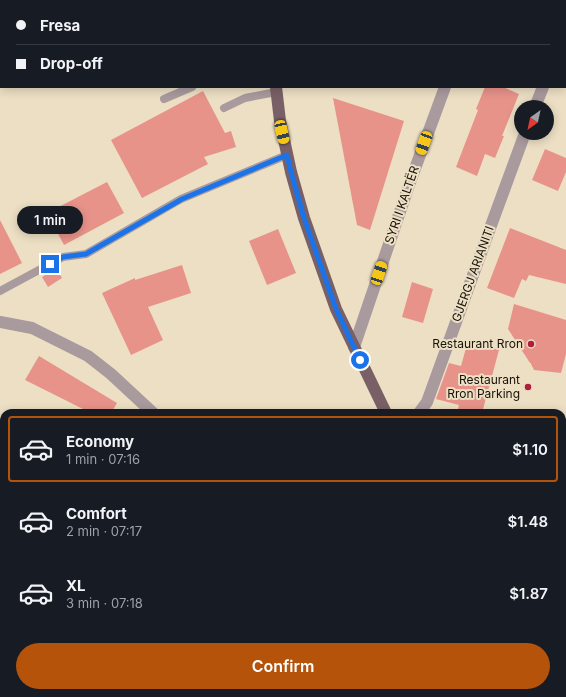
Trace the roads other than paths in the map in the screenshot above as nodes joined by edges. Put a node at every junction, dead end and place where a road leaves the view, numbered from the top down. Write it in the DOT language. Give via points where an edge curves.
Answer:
graph roads {
  1 [pos="190,88"];
  2 [pos="445,88"];
  3 [pos="543,88"];
  4 [pos="276,90"];
  5 [pos="164,99"];
  6 [pos="538,100"];
  7 [pos="224,108"];
  8 [pos="522,140"];
  9 [pos="287,155"];
  10 [pos="0,291"];
  11 [pos="0,322"];
  12 [pos="354,347"];
  13 [pos="149,409"];
  14 [pos="384,409"];
  15 [pos="422,409"];
  1 -- 5 [label="lane"];
  2 -- 12 [label="street, SYRI I KALTËR"];
  3 -- 6 [label="street"];
  4 -- 7 [label="lane" via="245,98"];
  4 -- 9 [label="main road"];
  8 -- 15 [label="street, GJERGJ ARIANITI" via="427,402"];
  9 -- 10 [label="lane" via="182,199 86,254 63,257"];
  9 -- 12 [label="main road" via="306,226 336,309"];
  11 -- 13 [label="street" via="32,328 88,356"];
  12 -- 14 [label="main road"];
}
